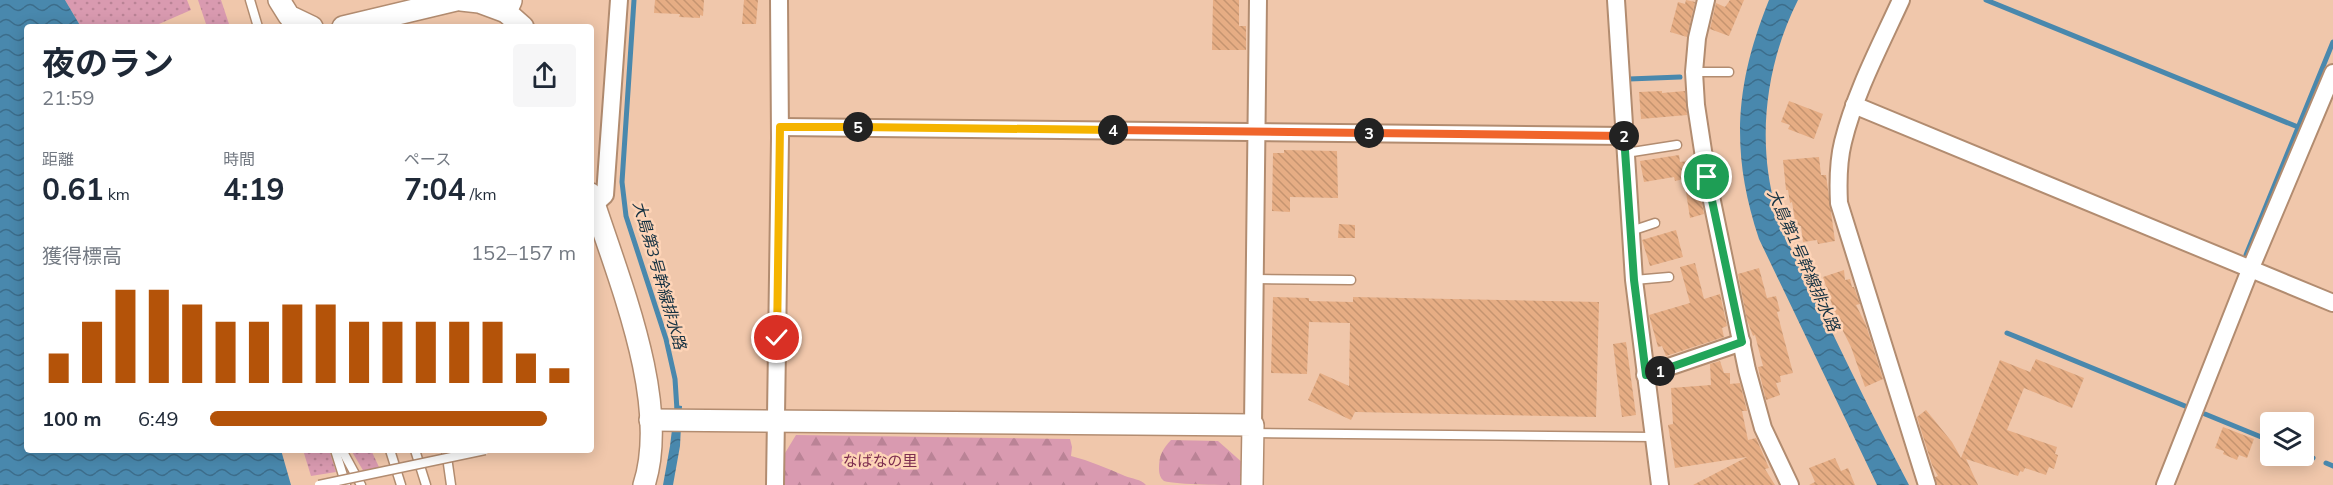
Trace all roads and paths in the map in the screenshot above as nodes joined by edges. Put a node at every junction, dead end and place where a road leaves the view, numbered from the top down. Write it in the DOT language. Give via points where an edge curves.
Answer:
graph roads {
  1 [pos="250,0"];
  2 [pos="279,0"];
  3 [pos="456,0"];
  4 [pos="461,0"];
  5 [pos="619,0"];
  6 [pos="779,0"];
  7 [pos="1258,0"];
  8 [pos="1616,0"];
  9 [pos="1706,0"];
  10 [pos="1901,0"];
  11 [pos="509,6"];
  12 [pos="257,24"];
  13 [pos="306,24"];
  14 [pos="356,24"];
  15 [pos="521,24"];
  16 [pos="1694,72"];
  17 [pos="1729,72"];
  18 [pos="2333,73"];
  19 [pos="1854,105"];
  20 [pos="780,127"];
  21 [pos="1257,132"];
  22 [pos="1625,145"];
  23 [pos="1677,145"];
  24 [pos="594,199"];
  25 [pos="594,202"];
  26 [pos="1655,224"];
  27 [pos="1631,231"];
  28 [pos="2250,270"];
  29 [pos="1670,277"];
  30 [pos="1255,279"];
  31 [pos="1351,280"];
  32 [pos="1634,280"];
  33 [pos="2333,303"];
  34 [pos="1742,342"];
  35 [pos="1646,375"];
  36 [pos="657,420"];
  37 [pos="775,420"];
  38 [pos="1253,429"];
  39 [pos="1653,437"];
  40 [pos="336,453"];
  41 [pos="344,453"];
  42 [pos="391,453"];
  43 [pos="416,453"];
  44 [pos="446,453"];
  45 [pos="471,453"];
  46 [pos="319,485"];
  47 [pos="346,485"];
  48 [pos="361,485"];
  49 [pos="401,485"];
  50 [pos="426,485"];
  51 [pos="451,485"];
  52 [pos="644,485"];
  53 [pos="775,485"];
  54 [pos="1252,485"];
  55 [pos="1660,485"];
  56 [pos="1790,485"];
  57 [pos="1927,485"];
  58 [pos="2165,485"];
  1 -- 12 [label="lane"];
  2 -- 13 [label="street" via="289,16"];
  3 -- 14 [label="street"];
  4 -- 11 [label="street"];
  5 -- 24 [label="street" via="605,195"];
  6 -- 20 [label="street"];
  7 -- 21 [label="street"];
  8 -- 22 [label="street"];
  9 -- 16 [label="street"];
  10 -- 19 [label="street"];
  11 -- 15 [label="street"];
  16 -- 17 [label="lane"];
  16 -- 34 [label="street" via="1707,177"];
  18 -- 28 [label="street"];
  19 -- 28 [label="street"];
  19 -- 57 [label="street" via="1842,144 1839,202"];
  20 -- 21 [label="street"];
  20 -- 37 [label="street"];
  21 -- 22 [label="street"];
  21 -- 30 [label="street"];
  22 -- 23 [label="lane"];
  22 -- 27 [label="street"];
  25 -- 36 [label="street" via="637,338"];
  26 -- 27 [label="lane"];
  27 -- 32 [label="street"];
  28 -- 33 [label="street"];
  28 -- 58 [label="street"];
  29 -- 32 [label="lane"];
  30 -- 31 [label="lane"];
  30 -- 38 [label="street"];
  32 -- 35 [label="street"];
  34 -- 35 [label="street"];
  34 -- 56 [label="street" via="1763,428"];
  35 -- 39 [label="street"];
  36 -- 37 [label="street"];
  36 -- 52 [label="street"];
  37 -- 38 [label="street"];
  37 -- 53 [label="street"];
  38 -- 39 [label="lane"];
  38 -- 54 [label="street"];
  39 -- 55 [label="street"];
  40 -- 47 [label="lane"];
  41 -- 48 [label="lane"];
  42 -- 49 [label="lane"];
  43 -- 50 [label="lane"];
  44 -- 51 [label="lane"];
  45 -- 46 [label="lane, bridge"];
}
